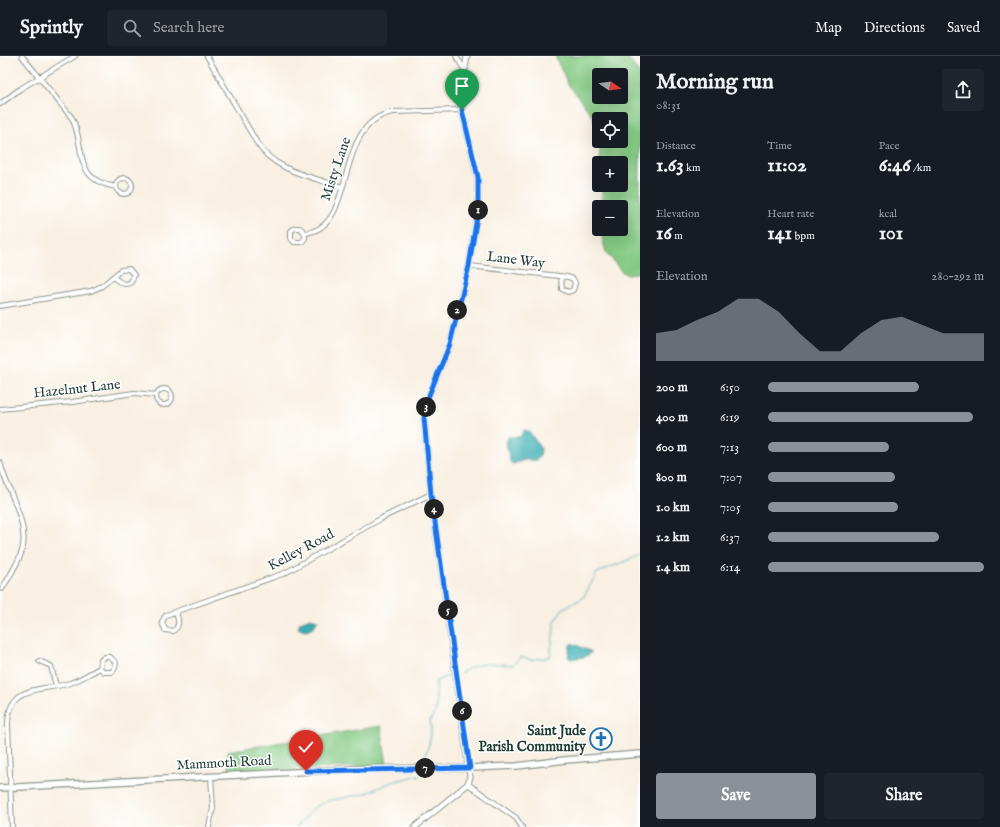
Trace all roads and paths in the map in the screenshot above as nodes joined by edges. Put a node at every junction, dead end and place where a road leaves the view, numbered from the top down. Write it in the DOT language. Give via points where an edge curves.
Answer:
graph roads {
  1 [pos="22,56"];
  2 [pos="75,56"];
  3 [pos="208,56"];
  4 [pos="456,56"];
  5 [pos="466,56"];
  6 [pos="464,69"];
  7 [pos="39,77"];
  8 [pos="0,104"];
  9 [pos="462,110"];
  10 [pos="116,186"];
  11 [pos="342,187"];
  12 [pos="305,233"];
  13 [pos="469,266"];
  14 [pos="561,276"];
  15 [pos="113,277"];
  16 [pos="0,306"];
  17 [pos="156,396"];
  18 [pos="0,409"];
  19 [pos="0,462"];
  20 [pos="431,494"];
  21 [pos="2,589"];
  22 [pos="176,612"];
  23 [pos="39,661"];
  24 [pos="100,668"];
  25 [pos="56,686"];
  26 [pos="640,754"];
  27 [pos="470,768"];
  28 [pos="211,776"];
  29 [pos="468,784"];
  30 [pos="0,788"];
  31 [pos="12,788"];
  32 [pos="12,827"];
  33 [pos="208,827"];
  34 [pos="415,827"];
  35 [pos="522,827"];
  1 -- 7 [label="street"];
  2 -- 7 [label="street"];
  3 -- 11 [label="street" via="264,153 280,165"];
  4 -- 6 [label="street"];
  5 -- 6 [label="street"];
  6 -- 9 [label="street"];
  7 -- 8 [label="street"];
  7 -- 10 [label="street" via="72,118 82,161 89,176 102,184"];
  9 -- 11 [label="street, Misty Lane" via="393,112 378,117 366,126 356,141"];
  9 -- 13 [label="street" via="479,187"];
  11 -- 12 [label="street, Misty Lane" via="328,222 320,229"];
  13 -- 14 [label="street, Lane Way"];
  13 -- 20 [label="street" via="450,344 425,410"];
  15 -- 15 [label="street" via="126,268 134,275 127,284"];
  15 -- 16 [label="street" via="91,291"];
  17 -- 18 [label="street, Hazelnut Lane" via="134,393"];
  19 -- 21 [label="street" via="14,500 23,539 20,557"];
  20 -- 22 [label="street, Kelley Road" via="382,518 286,573"];
  20 -- 27 [label="street"];
  22 -- 22 [label="street, Kelley Road" via="166,615 162,620 162,625 168,631 178,627"];
  23 -- 25 [label="street" via="51,666"];
  24 -- 24 [label="street" via="101,660 105,657 113,659 116,663 112,672 104,672"];
  24 -- 25 [label="street" via="75,681"];
  25 -- 31 [label="street" via="28,691 18,698 10,710 8,724"];
  26 -- 27 [label="main road, Mammoth Road"];
  27 -- 28 [label="main road, Mammoth Road" via="350,769"];
  27 -- 29 [label="street"];
  28 -- 31 [label="main road, Mammoth Road"];
  28 -- 33 [label="street" via="213,815"];
  29 -- 34 [label="street"];
  29 -- 35 [label="street" via="510,813"];
  30 -- 31 [label="main road, Mammoth Road"];
  31 -- 32 [label="street"];
}
